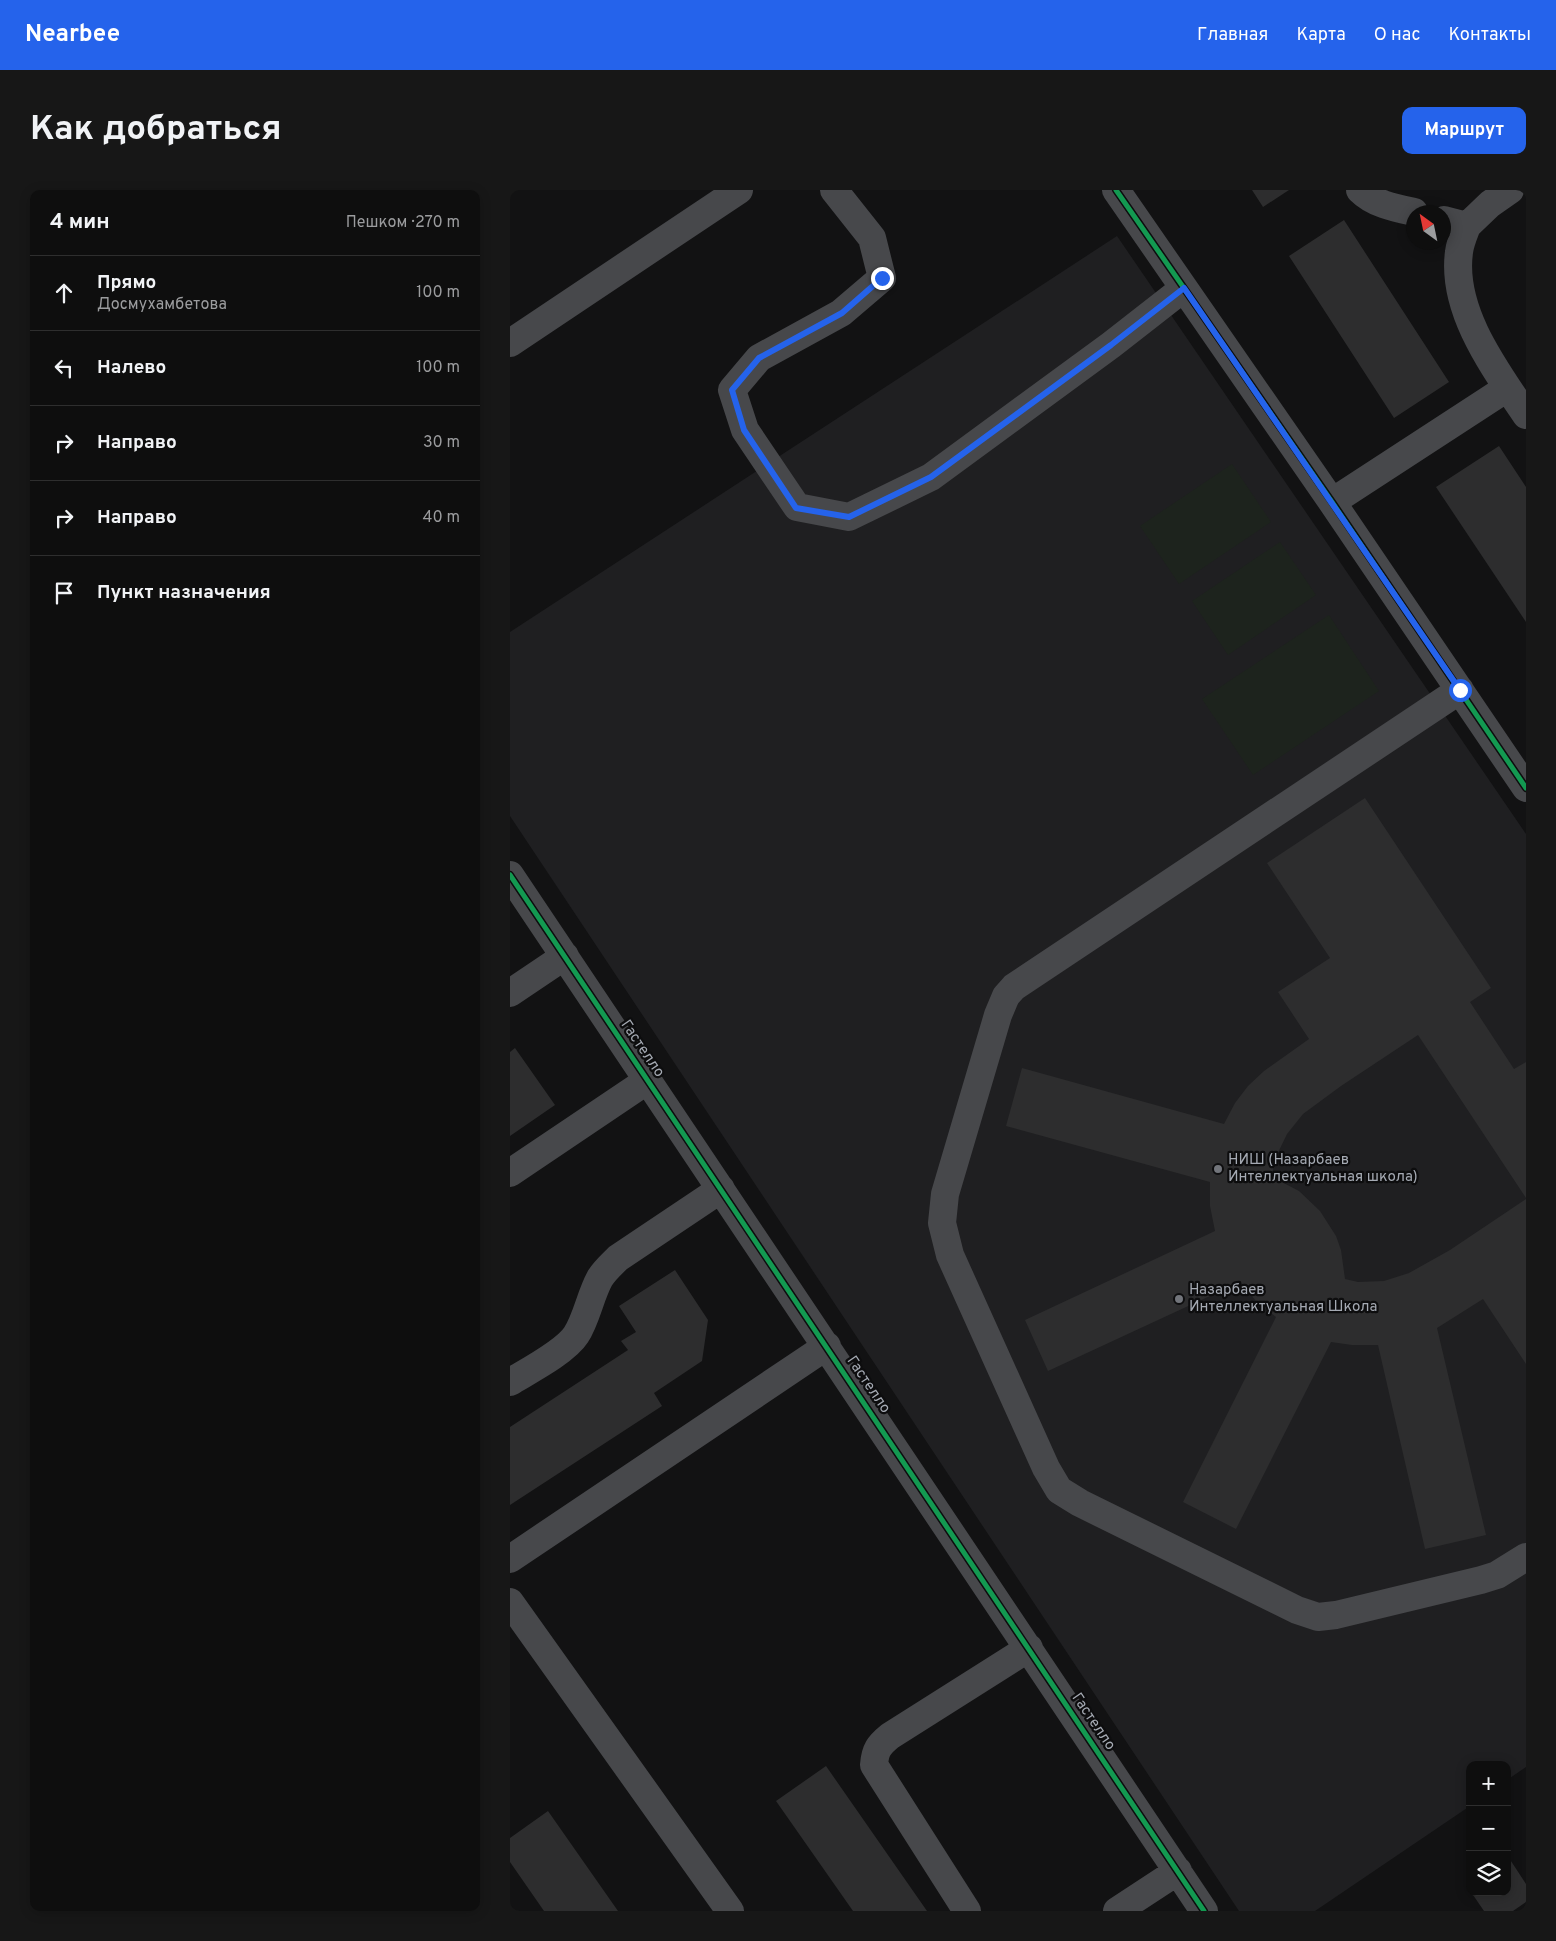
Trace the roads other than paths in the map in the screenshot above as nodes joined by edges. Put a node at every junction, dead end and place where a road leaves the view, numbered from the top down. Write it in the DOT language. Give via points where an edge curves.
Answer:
graph roads {
  1 [pos="739,190"];
  2 [pos="834,190"];
  3 [pos="1116,190"];
  4 [pos="1360,190"];
  5 [pos="1510,190"];
  6 [pos="1406,210"];
  7 [pos="1455,223"];
  8 [pos="1184,288"];
  9 [pos="510,344"];
  10 [pos="1507,388"];
  11 [pos="1526,415"];
  12 [pos="1332,502"];
  13 [pos="1460,690"];
  14 [pos="1526,788"];
  15 [pos="510,875"];
  16 [pos="565,956"];
  17 [pos="510,993"];
  18 [pos="648,1080"];
  19 [pos="510,1173"];
  20 [pos="722,1189"];
  21 [pos="827,1346"];
  22 [pos="510,1382"];
  23 [pos="1526,1557"];
  24 [pos="510,1558"];
  25 [pos="510,1602"];
  26 [pos="1029,1648"];
  27 [pos="1178,1870"];
  28 [pos="730,1911"];
  29 [pos="967,1911"];
  30 [pos="1117,1911"];
  31 [pos="1204,1911"];
  1 -- 9 [label="street"];
  2 -- 8 [label="street" via="872,238 882,278 842,313 759,358 732,390 744,430 796,508 849,517 931,477"];
  3 -- 8 [label="street"];
  4 -- 6 [label="street" via="1388,206"];
  5 -- 7 [label="street"];
  7 -- 10 [label="street" via="1464,304 1488,357"];
  8 -- 12 [label="street"];
  10 -- 11 [label="street"];
  10 -- 12 [label="street"];
  12 -- 13 [label="street"];
  13 -- 14 [label="street"];
  13 -- 23 [label="street" via="1014,987 998,1015 944,1194 942,1223 950,1255 1046,1468 1059,1490 1080,1503 1297,1610 1318,1617 1481,1580 1498,1575"];
  15 -- 16 [label="street, Гастелло"];
  16 -- 17 [label="street"];
  16 -- 18 [label="street, Гастелло"];
  18 -- 19 [label="street"];
  18 -- 20 [label="street, Гастелло"];
  20 -- 21 [label="street, Гастелло"];
  20 -- 22 [label="street" via="613,1263 600,1278 575,1337"];
  21 -- 24 [label="street"];
  21 -- 26 [label="street, Гастелло"];
  25 -- 28 [label="street"];
  26 -- 27 [label="street, Гастелло"];
  26 -- 29 [label="street" via="890,1736 875,1753 874,1765"];
  27 -- 30 [label="street"];
  27 -- 31 [label="street, Гастелло"];
}
